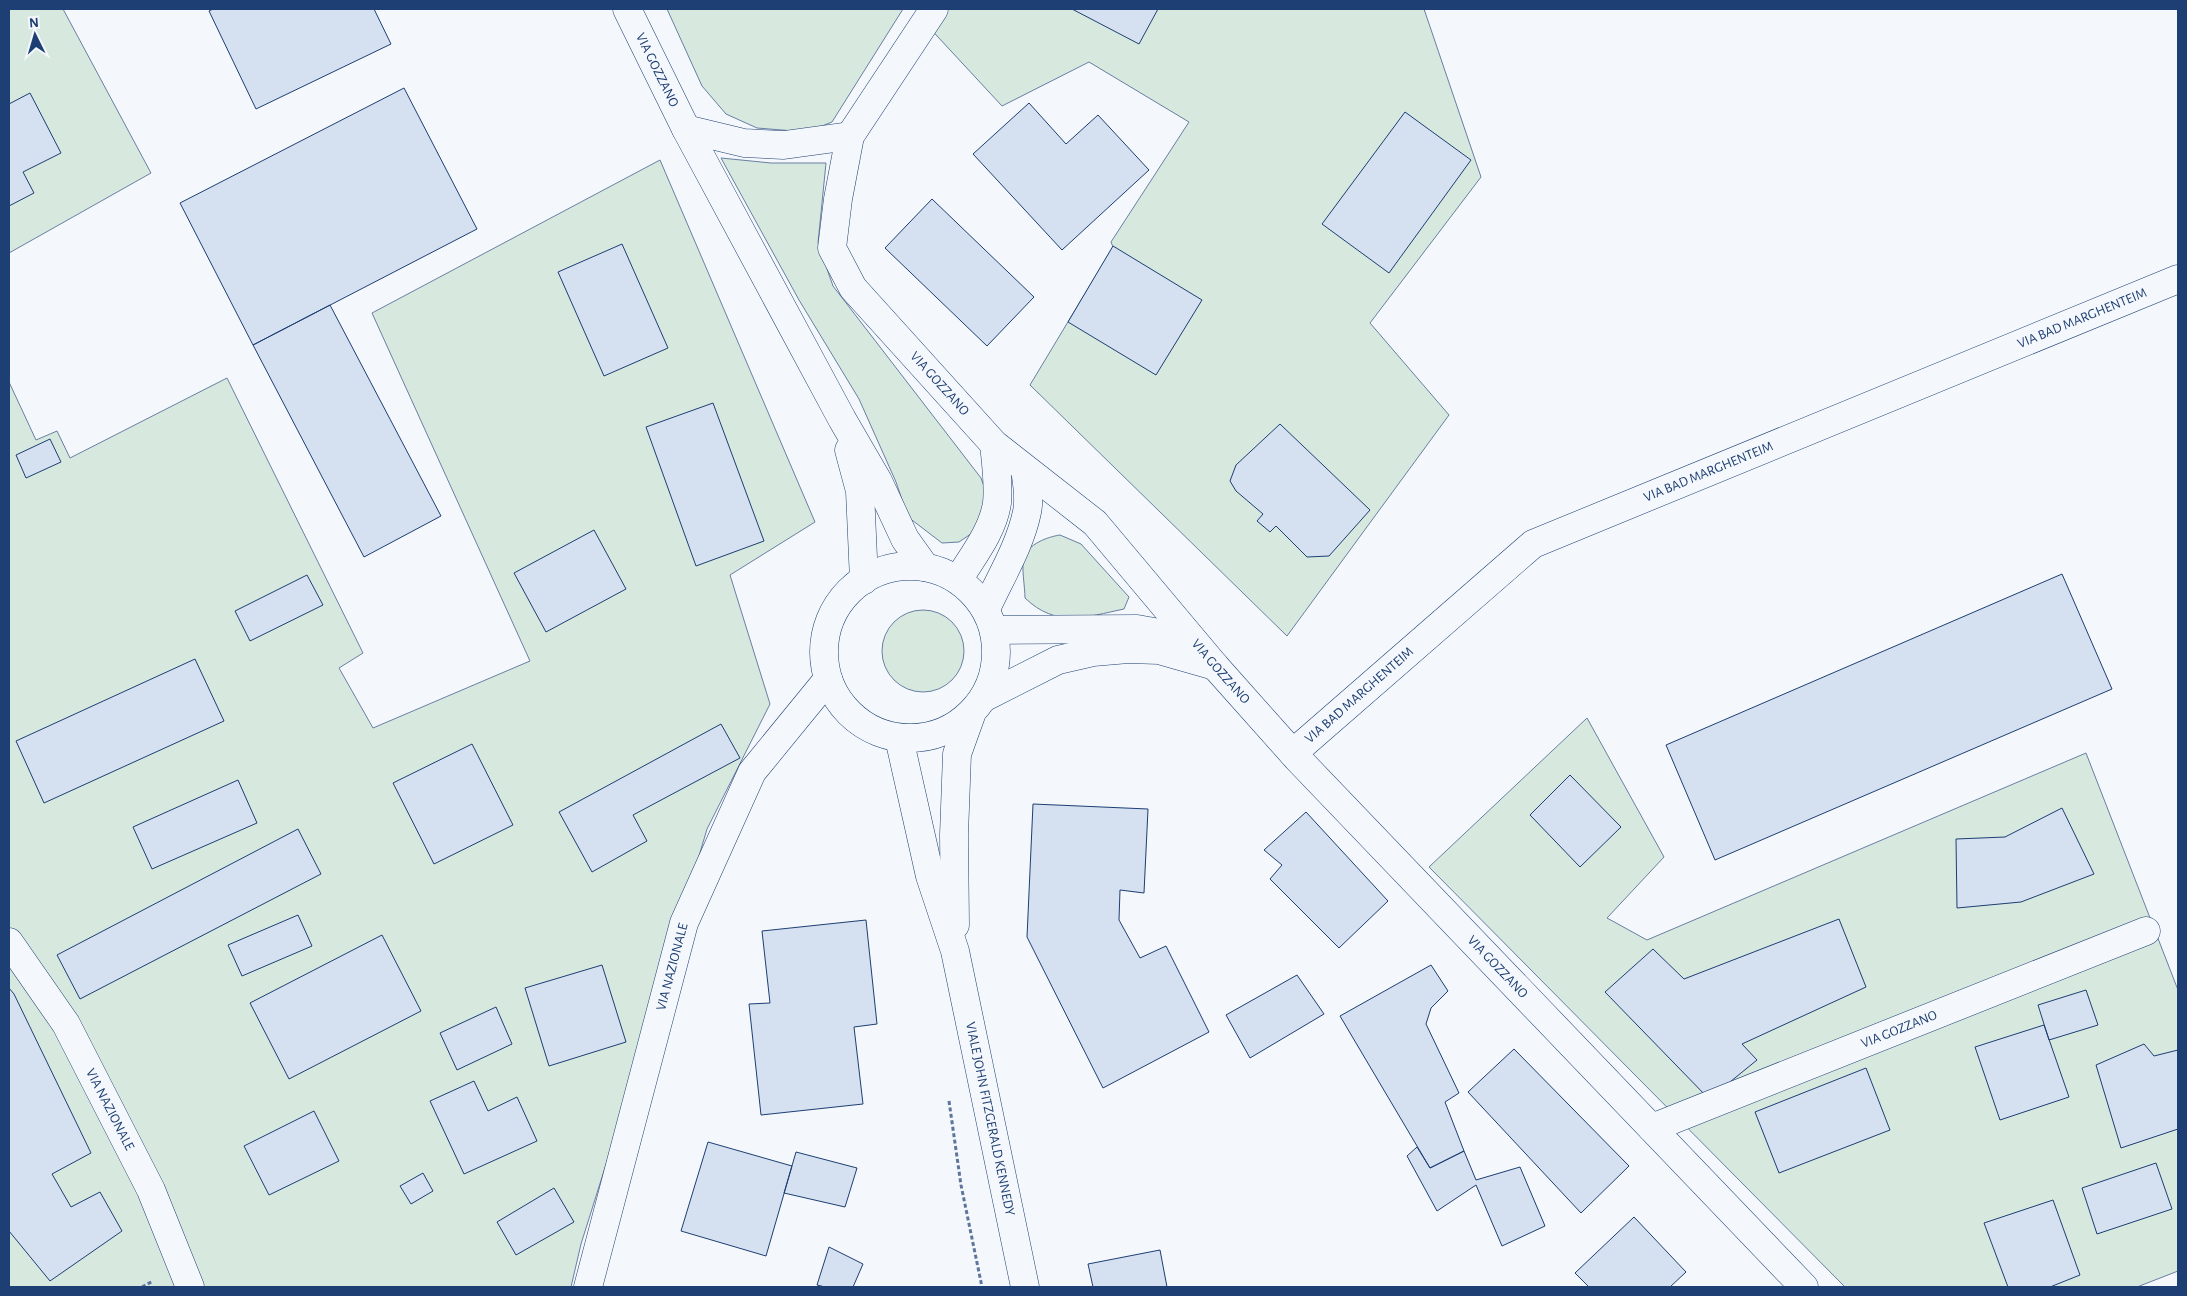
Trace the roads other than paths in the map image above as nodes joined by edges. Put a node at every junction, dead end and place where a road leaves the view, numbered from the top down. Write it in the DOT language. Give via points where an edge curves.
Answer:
graph roads {
  1 [pos="628,9"];
  2 [pos="934,9"];
  3 [pos="686,129"];
  4 [pos="850,136"];
  5 [pos="2178,279"];
  6 [pos="842,419"];
  7 [pos="994,444"];
  8 [pos="1025,468"];
  9 [pos="925,567"];
  10 [pos="864,580"];
  11 [pos="958,580"];
  12 [pos="990,620"];
  13 [pos="1215,666"];
  14 [pos="828,679"];
  15 [pos="978,706"];
  16 [pos="899,738"];
  17 [pos="1293,753"];
  18 [pos="2146,931"];
  19 [pos="9,942"];
  20 [pos="955,951"];
  21 [pos="1652,1128"];
  22 [pos="190,1287"];
  23 [pos="588,1287"];
  24 [pos="1025,1287"];
  25 [pos="1804,1287"];
  1 -- 3 [label="street, VIA GOZZANO"];
  2 -- 4 [label="street"];
  3 -- 4 [label="street" via="744,142 784,145"];
  3 -- 6 [label="street, VIA GOZZANO"];
  4 -- 7 [label="street, VIA GOZZANO" via="832,248 853,288"];
  5 -- 17 [label="street, VIA BAD MARGHENTEIM" via="1533,544"];
  6 -- 9 [label="street, VIA GOZZANO" via="878,481 905,539"];
  6 -- 10 [label="street, VIA GOZZANO" via="860,491"];
  7 -- 8 [label="street, VIA GOZZANO"];
  7 -- 11 [label="street" via="997,504 990,526"];
  8 -- 12 [label="street" via="1027,510 1022,532"];
  8 -- 13 [label="street, VIA GOZZANO" via="1095,523"];
  9 -- 10 [label="street" via="883,570"];
  9 -- 11 [label="street"];
  10 -- 14 [label="street" via="846,594 833,612 823,657"];
  11 -- 12 [label="street" via="974,593"];
  12 -- 13 [label="street" via="1137,629 1176,636"];
  12 -- 15 [label="street" via="997,653 994,676"];
  13 -- 15 [label="street" via="1159,650 1093,652 1058,660"];
  13 -- 17 [label="street, VIA GOZZANO"];
  14 -- 16 [label="street" via="838,701 855,719 876,732"];
  14 -- 23 [label="street, VIA NAZIONALE" via="752,772 684,924"];
  15 -- 16 [label="street" via="949,729 925,738"];
  15 -- 20 [label="street, VIALE JOHN FITZGERALD KENNEDY" via="957,754"];
  16 -- 20 [label="street, VIALE JOHN FITZGERALD KENNEDY" via="930,876"];
  17 -- 21 [label="street, VIA GOZZANO"];
  18 -- 21 [label="street, VIA GOZZANO"];
  19 -- 22 [label="street, VIA NAZIONALE" via="70,1032 151,1190"];
  20 -- 24 [label="street, VIALE JOHN FITZGERALD KENNEDY"];
  21 -- 25 [label="street, VIA GOZZANO"];
}
